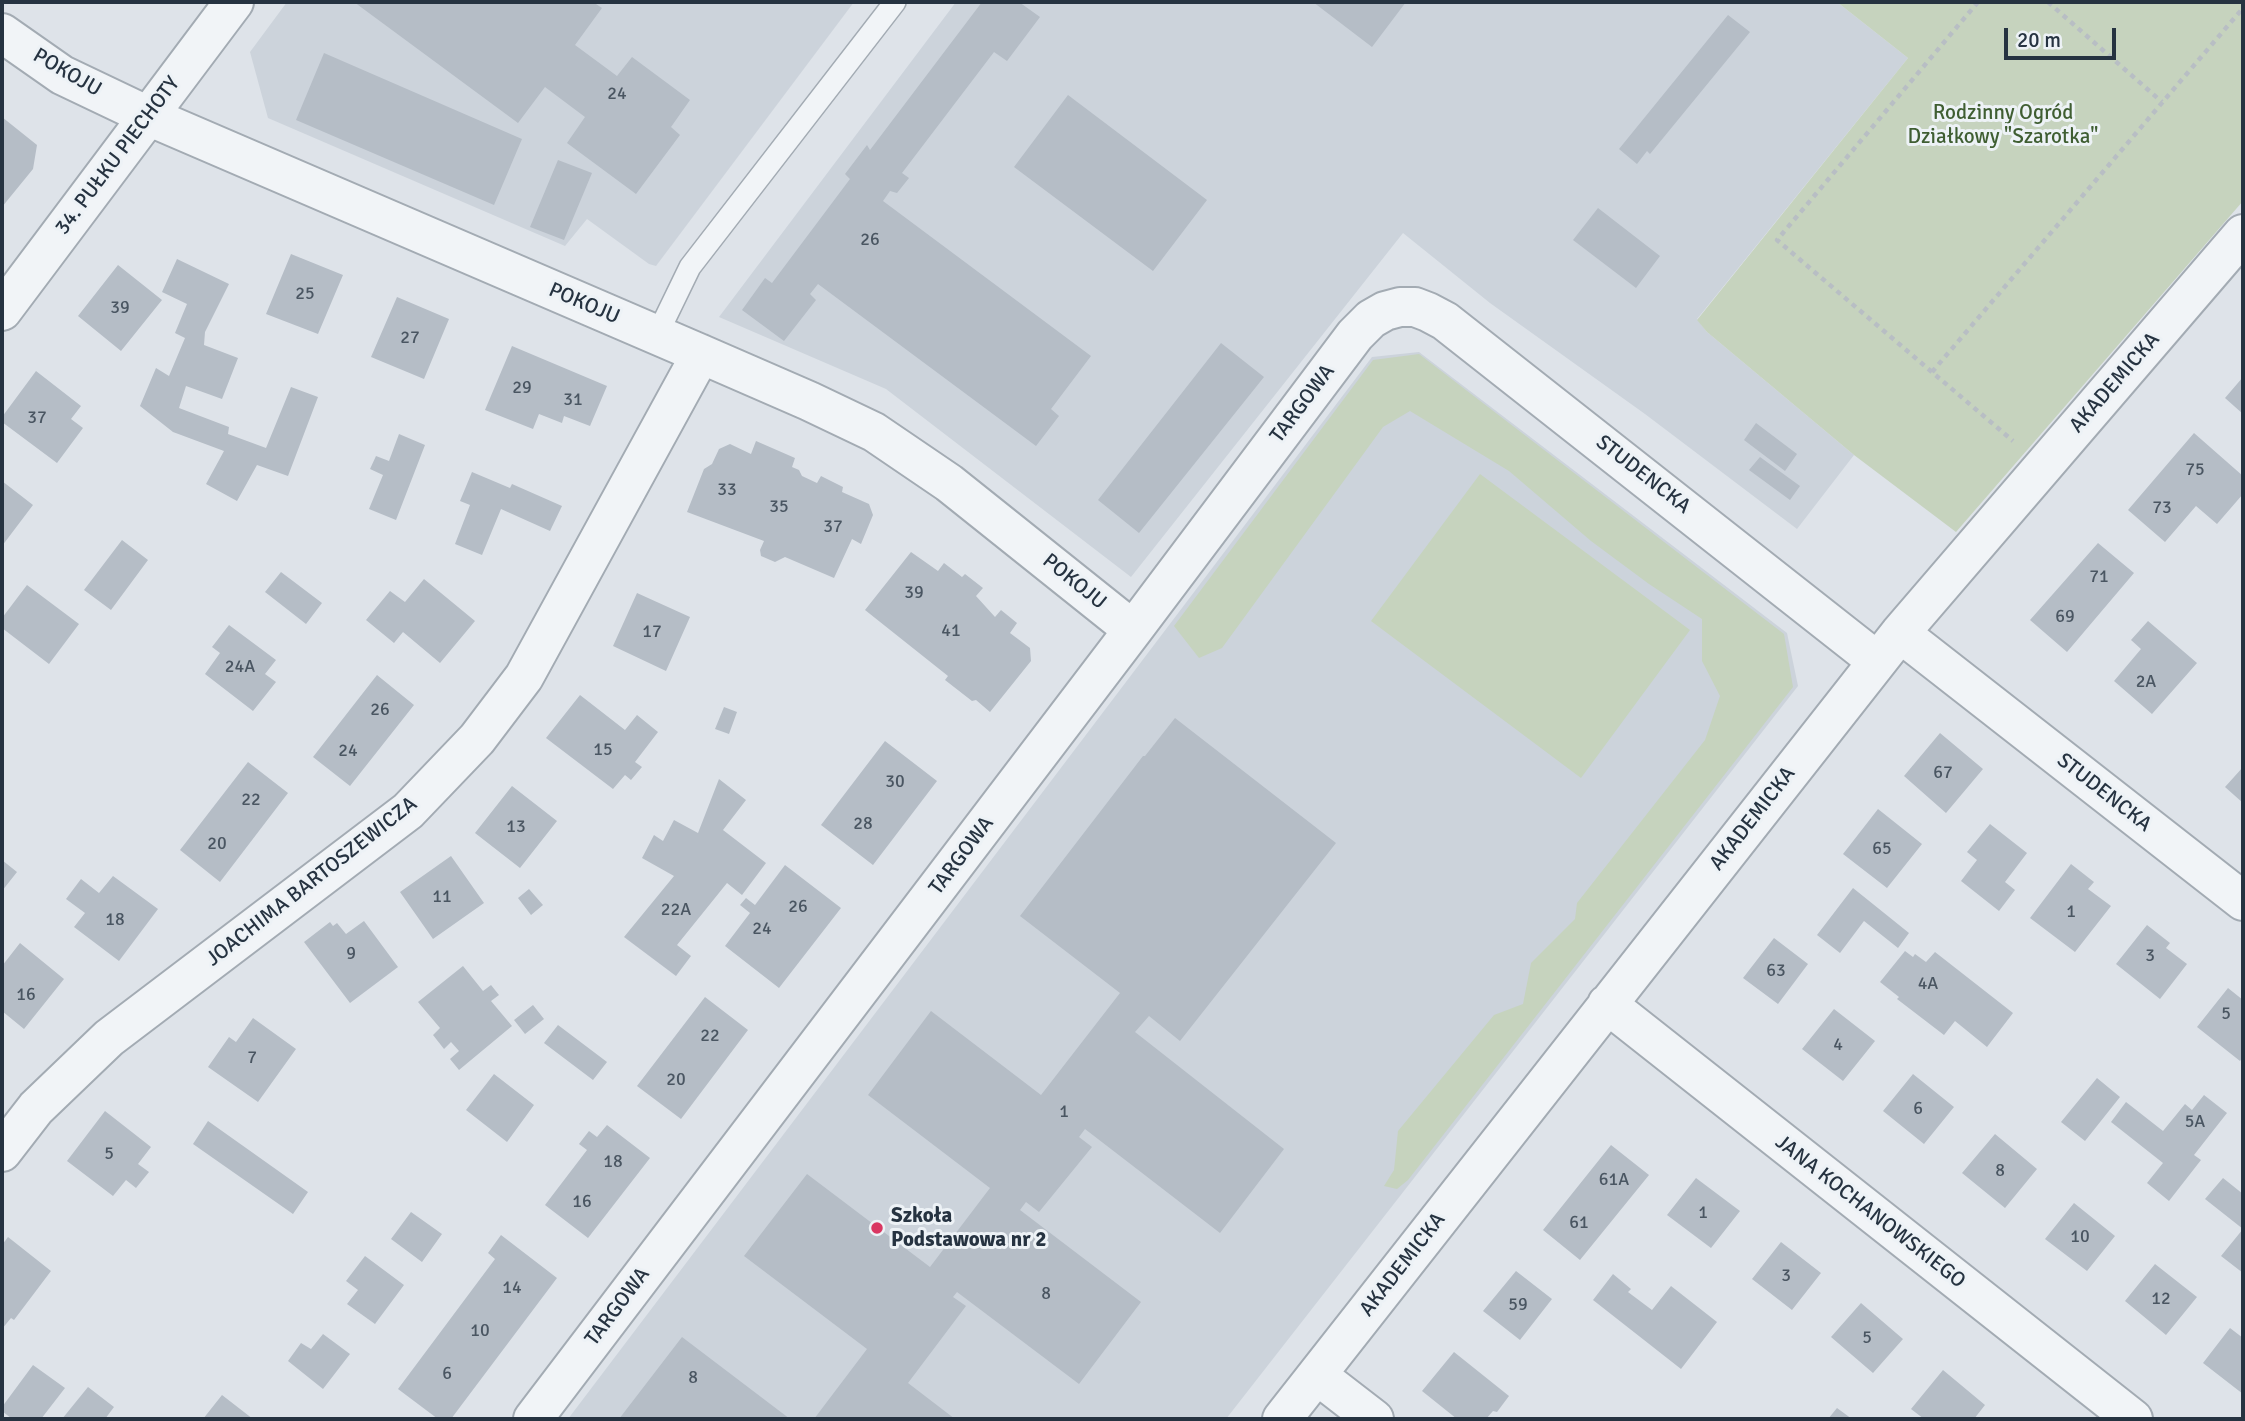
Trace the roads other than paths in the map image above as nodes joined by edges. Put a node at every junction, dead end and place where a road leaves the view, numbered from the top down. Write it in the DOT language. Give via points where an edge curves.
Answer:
graph roads {
  1 [pos="234,2"];
  2 [pos="895,2"];
  3 [pos="2,33"];
  4 [pos="148,116"];
  5 [pos="2243,234"];
  6 [pos="1400,307"];
  7 [pos="2,311"];
  8 [pos="657,335"];
  9 [pos="701,354"];
  10 [pos="1133,631"];
  11 [pos="1889,647"];
  12 [pos="2243,901"];
  13 [pos="1607,1004"];
  14 [pos="2,1152"];
  15 [pos="1317,1375"];
  16 [pos="533,1419"];
  17 [pos="1282,1419"];
  18 [pos="1374,1419"];
  19 [pos="2133,1419"];
  1 -- 4 [label="street, 34. PUŁKU PIECHOTY"];
  2 -- 8 [label="lane" via="690,267"];
  3 -- 4 [label="street, POKOJU" via="62,75"];
  4 -- 7 [label="street, 34. PUŁKU PIECHOTY"];
  4 -- 8 [label="street, POKOJU"];
  5 -- 11 [label="street, AKADEMICKA"];
  6 -- 10 [label="street, TARGOWA" via="1378,315 1355,335"];
  6 -- 11 [label="street, STUDENCKA" via="1415,307 1445,321"];
  8 -- 9 [label="street, POKOJU"];
  9 -- 10 [label="street, POKOJU" via="874,432 949,483"];
  9 -- 14 [label="street, JOACHIMA BARTOSZEWICZA" via="524,677 477,739 408,811 109,1038 36,1108"];
  10 -- 16 [label="street, TARGOWA"];
  11 -- 12 [label="street, STUDENCKA" via="1978,695"];
  11 -- 13 [label="street, AKADEMICKA"];
  13 -- 15 [label="street, AKADEMICKA"];
  13 -- 19 [label="street, JANA KOCHANOWSKIEGO"];
  15 -- 17 [label="street, AKADEMICKA"];
  15 -- 18 [label="street"];
}
